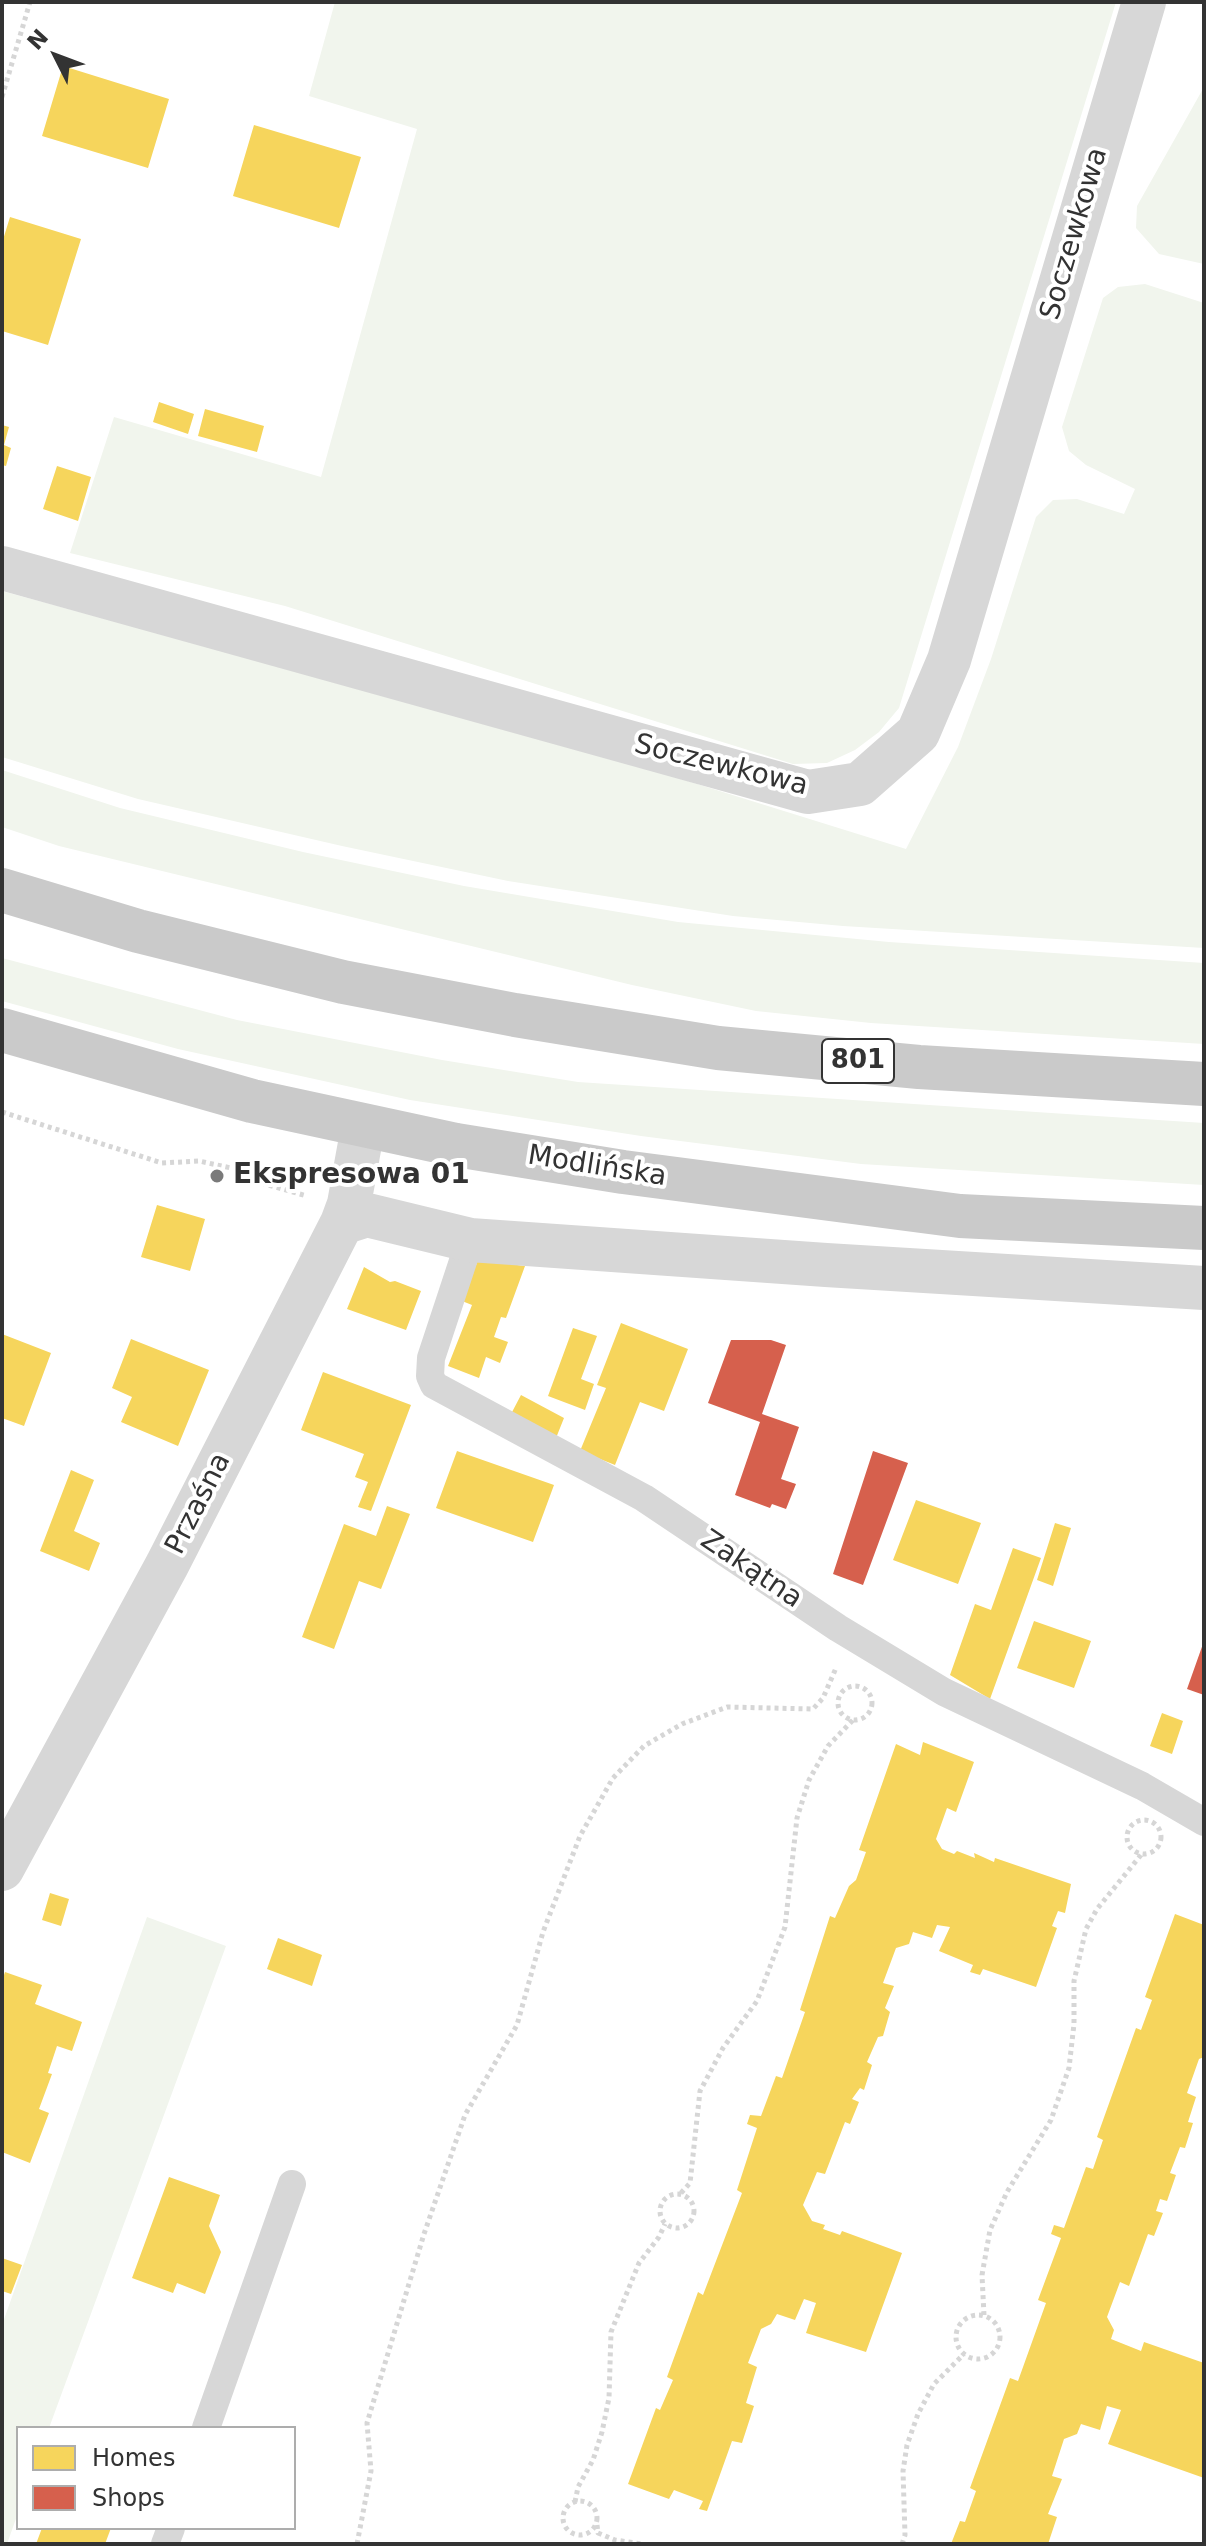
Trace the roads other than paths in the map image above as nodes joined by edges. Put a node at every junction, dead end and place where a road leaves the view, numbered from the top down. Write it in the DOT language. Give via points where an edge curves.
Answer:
graph roads {
  1 [pos="1144,2"];
  2 [pos="2,568"];
  3 [pos="2,890"];
  4 [pos="2,1030"];
  5 [pos="1204,1084"];
  6 [pos="363,1127"];
  7 [pos="345,1213"];
  8 [pos="1204,1228"];
  9 [pos="470,1240"];
  10 [pos="1204,1288"];
  11 [pos="1204,1822"];
  12 [pos="2,1869"];
  13 [pos="292,2184"];
  14 [pos="207,2426"];
  1 -- 2 [label="street, Soczewkowa" via="949,660 918,733 860,784 808,792"];
  3 -- 5 [label="main road, 801" via="138,931 343,982 718,1048 919,1067"];
  4 -- 6 [label="main road, Modlińska"];
  6 -- 7 [label="street, Przaśna"];
  6 -- 8 [label="main road, Modlińska" via="623,1172 960,1216"];
  7 -- 9 [label="street"];
  7 -- 12 [label="street, Przaśna" via="167,1565"];
  9 -- 10 [label="street"];
  9 -- 11 [label="lane, Zakątna" via="431,1358 434,1385 644,1498 944,1692 1142,1786"];
  13 -- 14 [label="lane"];
}
